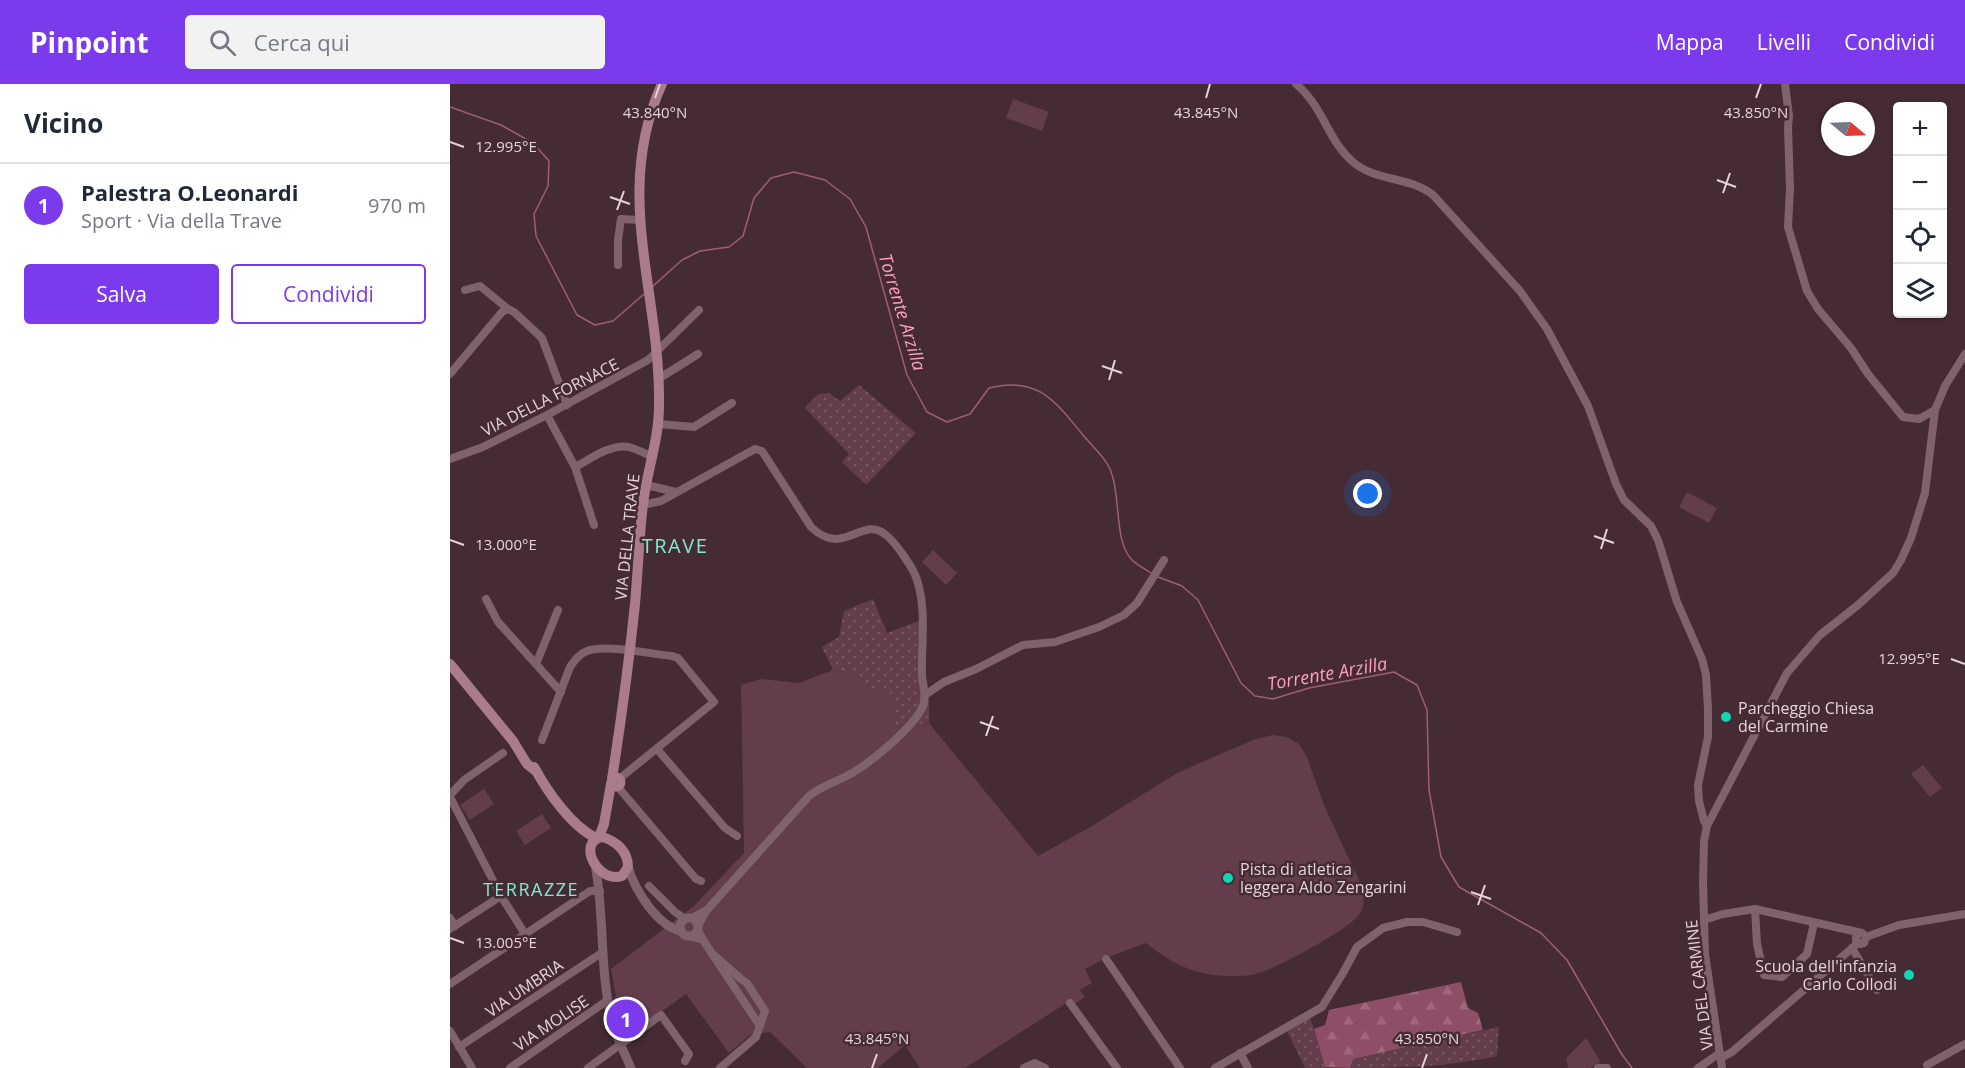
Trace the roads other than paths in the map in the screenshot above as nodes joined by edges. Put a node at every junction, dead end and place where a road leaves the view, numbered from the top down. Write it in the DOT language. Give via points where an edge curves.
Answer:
graph roads {
  1 [pos="663,84"];
  2 [pos="1296,84"];
  3 [pos="1785,84"];
  4 [pos="640,220"];
  5 [pos="618,265"];
  6 [pos="465,290"];
  7 [pos="508,309"];
  8 [pos="699,310"];
  9 [pos="657,350"];
  10 [pos="698,354"];
  11 [pos="1965,354"];
  12 [pos="450,374"];
  13 [pos="659,377"];
  14 [pos="732,403"];
  15 [pos="567,405"];
  16 [pos="1935,410"];
  17 [pos="547,415"];
  18 [pos="658,424"];
  19 [pos="651,456"];
  20 [pos="450,459"];
  21 [pos="575,467"];
  22 [pos="646,485"];
  23 [pos="676,492"];
  24 [pos="643,505"];
  25 [pos="594,525"];
  26 [pos="1164,560"];
  27 [pos="486,599"];
  28 [pos="558,610"];
  29 [pos="630,651"];
  30 [pos="450,664"];
  31 [pos="536,664"];
  32 [pos="561,692"];
  33 [pos="925,695"];
  34 [pos="542,740"];
  35 [pos="657,749"];
  36 [pos="503,753"];
  37 [pos="615,780"];
  38 [pos="450,796"];
  39 [pos="604,824"];
  40 [pos="1707,826"];
  41 [pos="578,828"];
  42 [pos="737,836"];
  43 [pos="597,838"];
  44 [pos="612,840"];
  45 [pos="591,849"];
  46 [pos="595,864"];
  47 [pos="628,867"];
  48 [pos="615,878"];
  49 [pos="701,881"];
  50 [pos="633,884"];
  51 [pos="649,886"];
  52 [pos="600,891"];
  53 [pos="501,896"];
  54 [pos="1755,909"];
  55 [pos="1963,915"];
  56 [pos="450,918"];
  57 [pos="1704,920"];
  58 [pos="1814,923"];
  59 [pos="690,926"];
  60 [pos="452,928"];
  61 [pos="1457,932"];
  62 [pos="525,934"];
  63 [pos="1862,936"];
  64 [pos="1855,946"];
  65 [pos="603,952"];
  66 [pos="714,956"];
  67 [pos="1106,959"];
  68 [pos="450,984"];
  69 [pos="1877,990"];
  70 [pos="608,1000"];
  71 [pos="1070,1003"];
  72 [pos="760,1026"];
  73 [pos="450,1031"];
  74 [pos="621,1044"];
  75 [pos="1965,1044"];
  76 [pos="459,1047"];
  77 [pos="1240,1053"];
  78 [pos="1721,1056"];
  79 [pos="685,1061"];
  80 [pos="1927,1065"];
  81 [pos="472,1068"];
  82 [pos="510,1068"];
  83 [pos="588,1068"];
  84 [pos="632,1068"];
  85 [pos="720,1068"];
  86 [pos="1024,1068"];
  87 [pos="1045,1068"];
  88 [pos="1117,1068"];
  89 [pos="1180,1068"];
  90 [pos="1215,1068"];
  91 [pos="1248,1068"];
  92 [pos="1598,1068"];
  93 [pos="1607,1068"];
  94 [pos="1698,1068"];
  95 [pos="1722,1068"];
  1 -- 4 [label="main road, VIA DELLA TRAVE" via="643,143"];
  2 -- 40 [label="street" via="1314,101 1351,161 1361,168 1419,186 1434,196 1520,291 1547,329 1588,406 1624,500 1651,526 1658,540 1677,602 1702,659 1708,737 1698,784"];
  3 -- 16 [label="street" via="1791,188 1788,227 1807,291 1903,417 1919,419"];
  4 -- 5 [label="street" via="621,219"];
  4 -- 9 [label="main road, VIA DELLA TRAVE"];
  6 -- 7 [label="street" via="480,286"];
  7 -- 12 [label="street"];
  7 -- 15 [label="street" via="542,338"];
  8 -- 9 [label="street, VIA DELLA FORNACE"];
  9 -- 13 [label="main road, VIA DELLA TRAVE"];
  9 -- 15 [label="street, VIA DELLA FORNACE" via="648,360"];
  10 -- 13 [label="street"];
  11 -- 16 [label="street"];
  13 -- 18 [label="main road, VIA DELLA TRAVE"];
  14 -- 18 [label="street" via="694,427"];
  15 -- 17 [label="street, VIA DELLA FORNACE"];
  16 -- 40 [label="street" via="1925,493 1901,560 1893,573 1820,635 1787,673"];
  17 -- 20 [label="street, VIA DELLA FORNACE"];
  17 -- 21 [label="street"];
  18 -- 19 [label="main road, VIA DELLA TRAVE"];
  19 -- 21 [label="street" via="620,446"];
  19 -- 22 [label="main road, VIA DELLA TRAVE"];
  21 -- 25 [label="street"];
  22 -- 23 [label="street"];
  22 -- 24 [label="main road, VIA DELLA TRAVE"];
  23 -- 24 [label="street"];
  23 -- 33 [label="street" via="755,448 762,451 820,536 838,540 868,529 886,535 917,578 923,615"];
  24 -- 29 [label="main road, VIA DELLA TRAVE"];
  26 -- 33 [label="street" via="1137,603 1124,615 1055,642 1023,645"];
  27 -- 31 [label="street" via="498,622"];
  28 -- 31 [label="street"];
  29 -- 32 [label="street" via="603,648 585,652 570,667"];
  29 -- 35 [label="street" via="678,658 714,702"];
  29 -- 37 [label="main road, VIA DELLA TRAVE"];
  30 -- 41 [label="main road" via="526,754"];
  31 -- 32 [label="street"];
  32 -- 34 [label="street"];
  33 -- 59 [label="street" via="924,705 914,720 858,770 809,796"];
  35 -- 37 [label="street"];
  35 -- 42 [label="street" via="725,828"];
  36 -- 38 [label="street" via="464,780"];
  37 -- 39 [label="main road, VIA DELLA TRAVE"];
  37 -- 49 [label="street"];
  38 -- 53 [label="street"];
  39 -- 41 [label="street" via="593,830"];
  39 -- 43 [label="main road, VIA DELLA TRAVE"];
  39 -- 44 [label="main road"];
  40 -- 57 [label="street, VIA DEL CARMINE"];
  41 -- 43 [label="main road"];
  41 -- 45 [label="main road"];
  43 -- 44 [label="main road"];
  43 -- 45 [label="main road, VIA DELLA TRAVE"];
  44 -- 47 [label="main road" via="626,855"];
  45 -- 46 [label="main road"];
  46 -- 48 [label="main road"];
  46 -- 52 [label="street"];
  47 -- 48 [label="main road"];
  47 -- 50 [label="street"];
  48 -- 50 [label="street"];
  48 -- 52 [label="street"];
  50 -- 59 [label="street" via="664,924"];
  51 -- 59 [label="street"];
  52 -- 62 [label="street" via="590,891"];
  52 -- 65 [label="street"];
  53 -- 60 [label="street"];
  53 -- 62 [label="street"];
  54 -- 57 [label="street"];
  54 -- 58 [label="street"];
  54 -- 58 [label="street" via="1762,973 1772,976 1782,977 1805,957"];
  55 -- 63 [label="street" via="1899,925"];
  56 -- 60 [label="street"];
  57 -- 78 [label="street, VIA DEL CARMINE" via="1705,954"];
  58 -- 63 [label="street"];
  59 -- 66 [label="street"];
  61 -- 77 [label="street" via="1415,922 1383,928 1357,946 1322,1007"];
  62 -- 68 [label="street"];
  63 -- 64 [label="street" via="1856,937"];
  64 -- 69 [label="street"];
  64 -- 78 [label="street" via="1732,1052"];
  65 -- 70 [label="street"];
  65 -- 76 [label="street, VIA UMBRIA"];
  66 -- 72 [label="street"];
  66 -- 72 [label="street" via="747,983 759,1001 765,1011"];
  67 -- 89 [label="street"];
  70 -- 74 [label="street"];
  70 -- 82 [label="street, VIA MOLISE"];
  71 -- 88 [label="street"];
  72 -- 85 [label="street" via="751,1042"];
  73 -- 76 [label="street"];
  74 -- 79 [label="street" via="661,1015 689,1054"];
  74 -- 83 [label="street"];
  74 -- 84 [label="street"];
  75 -- 80 [label="street"];
  76 -- 81 [label="street"];
  77 -- 90 [label="street"];
  77 -- 91 [label="street"];
  78 -- 94 [label="street"];
  78 -- 95 [label="street, VIA DEL CARMINE"];
  86 -- 87 [label="street" via="1035,1063"];
  92 -- 93 [label="street"];
}
